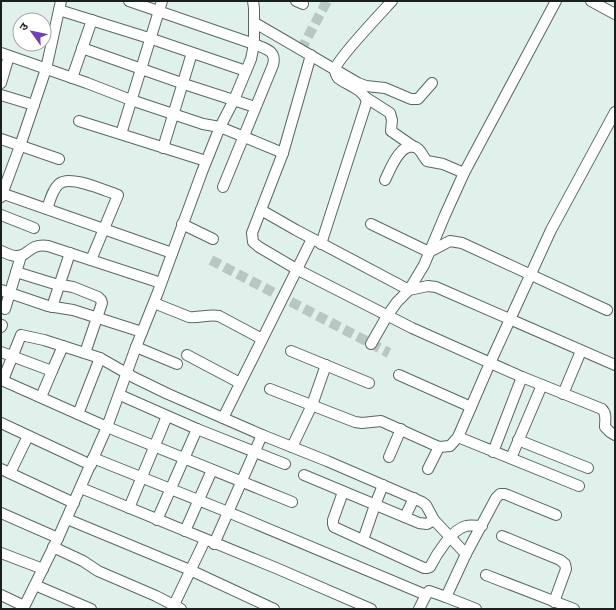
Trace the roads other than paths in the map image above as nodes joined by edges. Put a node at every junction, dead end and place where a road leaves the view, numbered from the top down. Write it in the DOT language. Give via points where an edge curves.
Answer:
graph roads {
  1 [pos="129,1"];
  2 [pos="162,1"];
  3 [pos="253,1"];
  4 [pos="392,1"];
  5 [pos="556,1"];
  6 [pos="591,1"];
  7 [pos="60,5"];
  8 [pos="159,11"];
  9 [pos="615,14"];
  10 [pos="92,20"];
  11 [pos="255,24"];
  12 [pos="152,39"];
  13 [pos="254,44"];
  14 [pos="82,48"];
  15 [pos="192,54"];
  16 [pos="5,55"];
  17 [pos="311,55"];
  18 [pos="46,69"];
  19 [pos="141,69"];
  20 [pos="335,69"];
  21 [pos="246,71"];
  22 [pos="72,78"];
  23 [pos="1,83"];
  24 [pos="432,83"];
  25 [pos="183,84"];
  26 [pos="1,95"];
  27 [pos="365,97"];
  28 [pos="131,100"];
  29 [pos="234,100"];
  30 [pos="34,105"];
  31 [pos="255,107"];
  32 [pos="615,112"];
  33 [pos="174,113"];
  34 [pos="79,121"];
  35 [pos="220,127"];
  36 [pos="121,134"];
  37 [pos="243,137"];
  38 [pos="1,139"];
  39 [pos="20,146"];
  40 [pos="414,147"];
  41 [pos="163,148"];
  42 [pos="283,153"];
  43 [pos="59,160"];
  44 [pos="206,161"];
  45 [pos="464,173"];
  46 [pos="385,180"];
  47 [pos="223,187"];
  48 [pos="1,195"];
  49 [pos="47,209"];
  50 [pos="261,210"];
  51 [pos="1,215"];
  52 [pos="182,224"];
  53 [pos="371,224"];
  54 [pos="34,228"];
  55 [pos="104,229"];
  56 [pos="214,239"];
  57 [pos="317,241"];
  58 [pos="1,251"];
  59 [pos="429,252"];
  60 [pos="70,253"];
  61 [pos="172,253"];
  62 [pos="21,256"];
  63 [pos="91,260"];
  64 [pos="298,270"];
  65 [pos="16,272"];
  66 [pos="530,275"];
  67 [pos="161,283"];
  68 [pos="60,284"];
  69 [pos="408,290"];
  70 [pos="5,292"];
  71 [pos="154,303"];
  72 [pos="52,307"];
  73 [pos="5,309"];
  74 [pos="607,310"];
  75 [pos="387,316"];
  76 [pos="97,318"];
  77 [pos="510,319"];
  78 [pos="142,332"];
  79 [pos="262,339"];
  80 [pos="371,344"];
  81 [pos="63,346"];
  82 [pos="136,347"];
  83 [pos="581,350"];
  84 [pos="291,351"];
  85 [pos="1,352"];
  86 [pos="85,353"];
  87 [pos="187,355"];
  88 [pos="13,357"];
  89 [pos="100,358"];
  90 [pos="490,363"];
  91 [pos="177,364"];
  92 [pos="326,365"];
  93 [pos="615,365"];
  94 [pos="52,371"];
  95 [pos="127,374"];
  96 [pos="399,375"];
  97 [pos="522,377"];
  98 [pos="240,383"];
  99 [pos="369,383"];
  100 [pos="542,385"];
  101 [pos="270,389"];
  102 [pos="563,394"];
  103 [pos="120,395"];
  104 [pos="41,397"];
  105 [pos="312,405"];
  106 [pos="471,407"];
  107 [pos="78,414"];
  108 [pos="167,416"];
  109 [pos="222,418"];
  110 [pos="1,423"];
  111 [pos="107,427"];
  112 [pos="197,429"];
  113 [pos="401,429"];
  114 [pos="262,435"];
  115 [pos="615,435"];
  116 [pos="28,436"];
  117 [pos="458,437"];
  118 [pos="518,440"];
  119 [pos="154,446"];
  120 [pos="292,447"];
  121 [pos="439,447"];
  122 [pos="255,451"];
  123 [pos="493,452"];
  124 [pos="389,457"];
  125 [pos="184,458"];
  126 [pos="511,458"];
  127 [pos="92,462"];
  128 [pos="285,464"];
  129 [pos="588,468"];
  130 [pos="428,469"];
  131 [pos="212,470"];
  132 [pos="6,471"];
  133 [pos="304,475"];
  134 [pos="141,477"];
  135 [pos="242,481"];
  136 [pos="383,485"];
  137 [pos="579,486"];
  138 [pos="81,488"];
  139 [pos="171,489"];
  140 [pos="343,492"];
  141 [pos="414,498"];
  142 [pos="198,500"];
  143 [pos="292,502"];
  144 [pos="74,504"];
  145 [pos="375,505"];
  146 [pos="129,508"];
  147 [pos="228,512"];
  148 [pos="1,513"];
  149 [pos="556,515"];
  150 [pos="405,518"];
  151 [pos="67,519"];
  152 [pos="157,520"];
  153 [pos="434,520"];
  154 [pos="482,526"];
  155 [pos="185,531"];
  156 [pos="502,536"];
  157 [pos="58,538"];
  158 [pos="450,538"];
  159 [pos="363,540"];
  160 [pos="209,542"];
  161 [pos="53,547"];
  162 [pos="1,553"];
  163 [pos="466,554"];
  164 [pos="43,570"];
  165 [pos="190,570"];
  166 [pos="486,575"];
  167 [pos="35,586"];
  168 [pos="1,595"];
  169 [pos="426,595"];
  170 [pos="446,596"];
  171 [pos="554,602"];
  172 [pos="353,606"];
  173 [pos="23,607"];
  174 [pos="175,608"];
  175 [pos="92,609"];
  176 [pos="274,609"];
  177 [pos="371,609"];
  178 [pos="419,609"];
  179 [pos="476,609"];
  180 [pos="574,609"];
  1 -- 8 [label="street"];
  2 -- 8 [label="street"];
  3 -- 11 [label="street"];
  4 -- 20 [label="street"];
  5 -- 45 [label="street"];
  6 -- 9 [label="street"];
  7 -- 10 [label="street"];
  7 -- 18 [label="street"];
  8 -- 12 [label="street"];
  8 -- 13 [label="street"];
  10 -- 12 [label="street"];
  10 -- 14 [label="street"];
  11 -- 13 [label="street"];
  11 -- 17 [label="street"];
  12 -- 15 [label="street"];
  12 -- 19 [label="street"];
  13 -- 21 [label="street"];
  13 -- 31 [label="street" via="269,50 274,58"];
  14 -- 19 [label="street"];
  14 -- 22 [label="street"];
  15 -- 21 [label="street"];
  15 -- 25 [label="street"];
  16 -- 18 [label="street"];
  16 -- 23 [label="street"];
  17 -- 20 [label="street"];
  17 -- 42 [label="street"];
  18 -- 22 [label="street"];
  18 -- 30 [label="street"];
  19 -- 25 [label="street"];
  19 -- 28 [label="street"];
  20 -- 24 [label="street" via="358,83 385,88 411,99 418,99"];
  20 -- 27 [label="street" via="338,78"];
  21 -- 29 [label="street"];
  22 -- 28 [label="street"];
  25 -- 29 [label="street"];
  25 -- 33 [label="street"];
  26 -- 30 [label="street"];
  27 -- 40 [label="street" via="390,113 391,131"];
  27 -- 57 [label="street" via="366,101"];
  28 -- 33 [label="street"];
  28 -- 36 [label="street"];
  29 -- 31 [label="street"];
  29 -- 35 [label="street"];
  30 -- 39 [label="street"];
  31 -- 37 [label="street"];
  32 -- 66 [label="street" via="568,196"];
  33 -- 35 [label="street" via="203,124"];
  33 -- 41 [label="street"];
  34 -- 36 [label="street"];
  35 -- 37 [label="street"];
  35 -- 44 [label="street"];
  36 -- 41 [label="street"];
  37 -- 42 [label="street"];
  37 -- 47 [label="street"];
  38 -- 39 [label="street"];
  39 -- 43 [label="street"];
  39 -- 48 [label="street"];
  40 -- 45 [label="street" via="430,163 443,164"];
  40 -- 46 [label="street" via="406,148 399,154"];
  41 -- 44 [label="street"];
  42 -- 50 [label="street"];
  44 -- 52 [label="street"];
  45 -- 59 [label="street"];
  48 -- 49 [label="street"];
  49 -- 55 [label="street"];
  49 -- 55 [label="street" via="54,190 64,180 118,195"];
  50 -- 57 [label="street"];
  50 -- 64 [label="street" via="252,233 253,242"];
  51 -- 54 [label="street"];
  52 -- 56 [label="street"];
  52 -- 61 [label="street"];
  53 -- 59 [label="street"];
  55 -- 61 [label="street"];
  55 -- 63 [label="street"];
  57 -- 64 [label="street"];
  57 -- 69 [label="street"];
  58 -- 62 [label="street"];
  59 -- 66 [label="street" via="443,243 454,241"];
  59 -- 69 [label="street"];
  60 -- 62 [label="street" via="40,245"];
  60 -- 63 [label="street"];
  60 -- 68 [label="street"];
  61 -- 67 [label="street"];
  62 -- 65 [label="street"];
  63 -- 67 [label="street"];
  64 -- 75 [label="street"];
  64 -- 79 [label="street"];
  65 -- 68 [label="street"];
  65 -- 70 [label="street"];
  66 -- 74 [label="street"];
  66 -- 77 [label="street"];
  67 -- 71 [label="street"];
  68 -- 72 [label="street"];
  68 -- 76 [label="street" via="98,297 102,303"];
  69 -- 75 [label="street"];
  69 -- 77 [label="street" via="436,287"];
  70 -- 72 [label="street"];
  70 -- 73 [label="street"];
  71 -- 78 [label="street"];
  71 -- 79 [label="street" via="189,317 219,316"];
  72 -- 76 [label="street" via="65,308"];
  75 -- 80 [label="street"];
  75 -- 90 [label="street"];
  76 -- 78 [label="street"];
  76 -- 86 [label="street"];
  77 -- 83 [label="street"];
  77 -- 90 [label="street"];
  78 -- 82 [label="street"];
  79 -- 98 [label="street"];
  81 -- 86 [label="street"];
  81 -- 88 [label="street" via="21,335"];
  81 -- 94 [label="street"];
  82 -- 91 [label="street"];
  82 -- 95 [label="street"];
  83 -- 93 [label="street"];
  83 -- 102 [label="street"];
  84 -- 92 [label="street"];
  85 -- 88 [label="street"];
  86 -- 89 [label="street"];
  87 -- 98 [label="street"];
  88 -- 94 [label="street"];
  88 -- 104 [label="street" via="4,380"];
  89 -- 95 [label="street"];
  89 -- 107 [label="street"];
  90 -- 97 [label="street"];
  90 -- 106 [label="street"];
  92 -- 99 [label="street"];
  92 -- 105 [label="street"];
  94 -- 104 [label="street"];
  95 -- 103 [label="street"];
  95 -- 109 [label="street"];
  96 -- 106 [label="street"];
  97 -- 100 [label="street"];
  97 -- 123 [label="street"];
  98 -- 109 [label="street"];
  100 -- 102 [label="street"];
  100 -- 118 [label="street"];
  101 -- 105 [label="street"];
  102 -- 115 [label="street" via="602,409 606,415 605,427"];
  103 -- 108 [label="street"];
  103 -- 111 [label="street"];
  104 -- 107 [label="street"];
  105 -- 113 [label="street" via="355,422 376,420"];
  105 -- 120 [label="street"];
  106 -- 117 [label="street"];
  107 -- 111 [label="street"];
  108 -- 112 [label="street"];
  108 -- 119 [label="street"];
  109 -- 114 [label="street"];
  110 -- 116 [label="street"];
  111 -- 119 [label="street"];
  111 -- 127 [label="street"];
  112 -- 122 [label="street"];
  112 -- 125 [label="street"];
  113 -- 121 [label="street"];
  113 -- 124 [label="street"];
  114 -- 120 [label="street"];
  114 -- 122 [label="street"];
  116 -- 127 [label="street"];
  116 -- 132 [label="street"];
  117 -- 121 [label="street" via="450,446"];
  117 -- 123 [label="street"];
  118 -- 126 [label="street"];
  118 -- 129 [label="street"];
  119 -- 125 [label="street"];
  119 -- 134 [label="street"];
  120 -- 136 [label="street"];
  121 -- 130 [label="street"];
  122 -- 128 [label="street"];
  122 -- 135 [label="street"];
  123 -- 126 [label="street"];
  125 -- 131 [label="street"];
  125 -- 139 [label="street"];
  126 -- 137 [label="street"];
  127 -- 134 [label="street"];
  127 -- 138 [label="street"];
  131 -- 135 [label="street"];
  131 -- 142 [label="street"];
  132 -- 144 [label="street"];
  133 -- 140 [label="street"];
  134 -- 139 [label="street"];
  134 -- 146 [label="street"];
  135 -- 143 [label="street"];
  135 -- 147 [label="street"];
  136 -- 141 [label="street"];
  136 -- 145 [label="street"];
  138 -- 144 [label="street"];
  138 -- 146 [label="street"];
  139 -- 142 [label="street"];
  139 -- 152 [label="street"];
  140 -- 145 [label="street"];
  140 -- 159 [label="street" via="333,524 337,529"];
  141 -- 150 [label="street"];
  141 -- 153 [label="street" via="426,506"];
  142 -- 147 [label="street"];
  142 -- 155 [label="street"];
  144 -- 151 [label="street"];
  145 -- 150 [label="street"];
  145 -- 159 [label="street"];
  146 -- 152 [label="street"];
  147 -- 160 [label="street"];
  147 -- 169 [label="street"];
  148 -- 157 [label="street"];
  149 -- 154 [label="street" via="500,494"];
  150 -- 153 [label="street" via="423,524"];
  151 -- 157 [label="street"];
  151 -- 165 [label="street"];
  152 -- 155 [label="street"];
  153 -- 158 [label="street"];
  154 -- 158 [label="street" via="466,526"];
  154 -- 163 [label="street"];
  155 -- 160 [label="street"];
  156 -- 171 [label="street" via="565,564 566,569"];
  157 -- 161 [label="street"];
  158 -- 159 [label="street" via="428,568"];
  158 -- 163 [label="street"];
  160 -- 165 [label="street"];
  160 -- 172 [label="street" via="276,568"];
  161 -- 164 [label="street"];
  161 -- 174 [label="street" via="98,571 156,596"];
  162 -- 164 [label="street"];
  163 -- 170 [label="street"];
  164 -- 167 [label="street"];
  165 -- 174 [label="street"];
  165 -- 176 [label="street"];
  166 -- 171 [label="street"];
  167 -- 173 [label="street"];
  167 -- 175 [label="street"];
  168 -- 173 [label="street"];
  169 -- 170 [label="street" via="432,591"];
  169 -- 178 [label="street"];
  170 -- 179 [label="street"];
  171 -- 180 [label="street"];
  172 -- 177 [label="street"];
}
